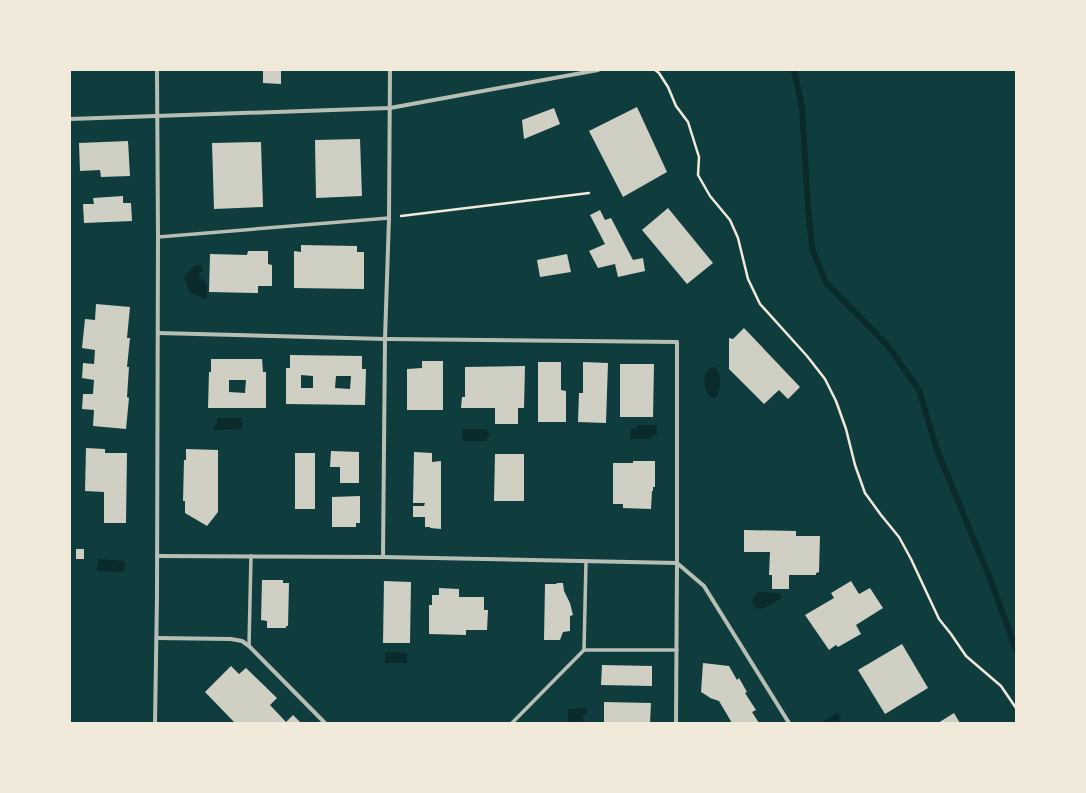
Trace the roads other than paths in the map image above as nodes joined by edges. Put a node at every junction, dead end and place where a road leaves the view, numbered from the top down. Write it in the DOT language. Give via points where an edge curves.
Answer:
graph roads {
  1 [pos="157,70"];
  2 [pos="390,70"];
  3 [pos="598,70"];
  4 [pos="390,108"];
  5 [pos="157,115"];
  6 [pos="70,119"];
  7 [pos="388,218"];
  8 [pos="158,237"];
  9 [pos="158,333"];
  10 [pos="385,339"];
  11 [pos="157,556"];
  12 [pos="250,556"];
  13 [pos="383,557"];
  14 [pos="586,561"];
  15 [pos="677,563"];
  16 [pos="157,638"];
  17 [pos="249,646"];
  18 [pos="584,650"];
  19 [pos="677,650"];
  20 [pos="155,723"];
  21 [pos="325,723"];
  22 [pos="512,723"];
  23 [pos="676,723"];
  24 [pos="789,723"];
  1 -- 5 [label="street"];
  2 -- 4 [label="street"];
  3 -- 4 [label="street"];
  4 -- 5 [label="street"];
  4 -- 7 [label="street"];
  5 -- 6 [label="street"];
  5 -- 8 [label="street"];
  7 -- 8 [label="street"];
  7 -- 10 [label="street"];
  8 -- 9 [label="street"];
  9 -- 10 [label="street"];
  9 -- 11 [label="street"];
  10 -- 13 [label="street"];
  10 -- 15 [label="street" via="677,342"];
  11 -- 12 [label="street"];
  11 -- 16 [label="street"];
  12 -- 13 [label="street"];
  12 -- 17 [label="street"];
  13 -- 14 [label="street"];
  14 -- 15 [label="street"];
  14 -- 18 [label="street"];
  15 -- 19 [label="street"];
  15 -- 24 [label="street" via="704,586"];
  16 -- 17 [label="street" via="231,639 242,641"];
  16 -- 20 [label="street"];
  17 -- 21 [label="street"];
  18 -- 19 [label="street"];
  18 -- 22 [label="street"];
  19 -- 23 [label="street"];
}
